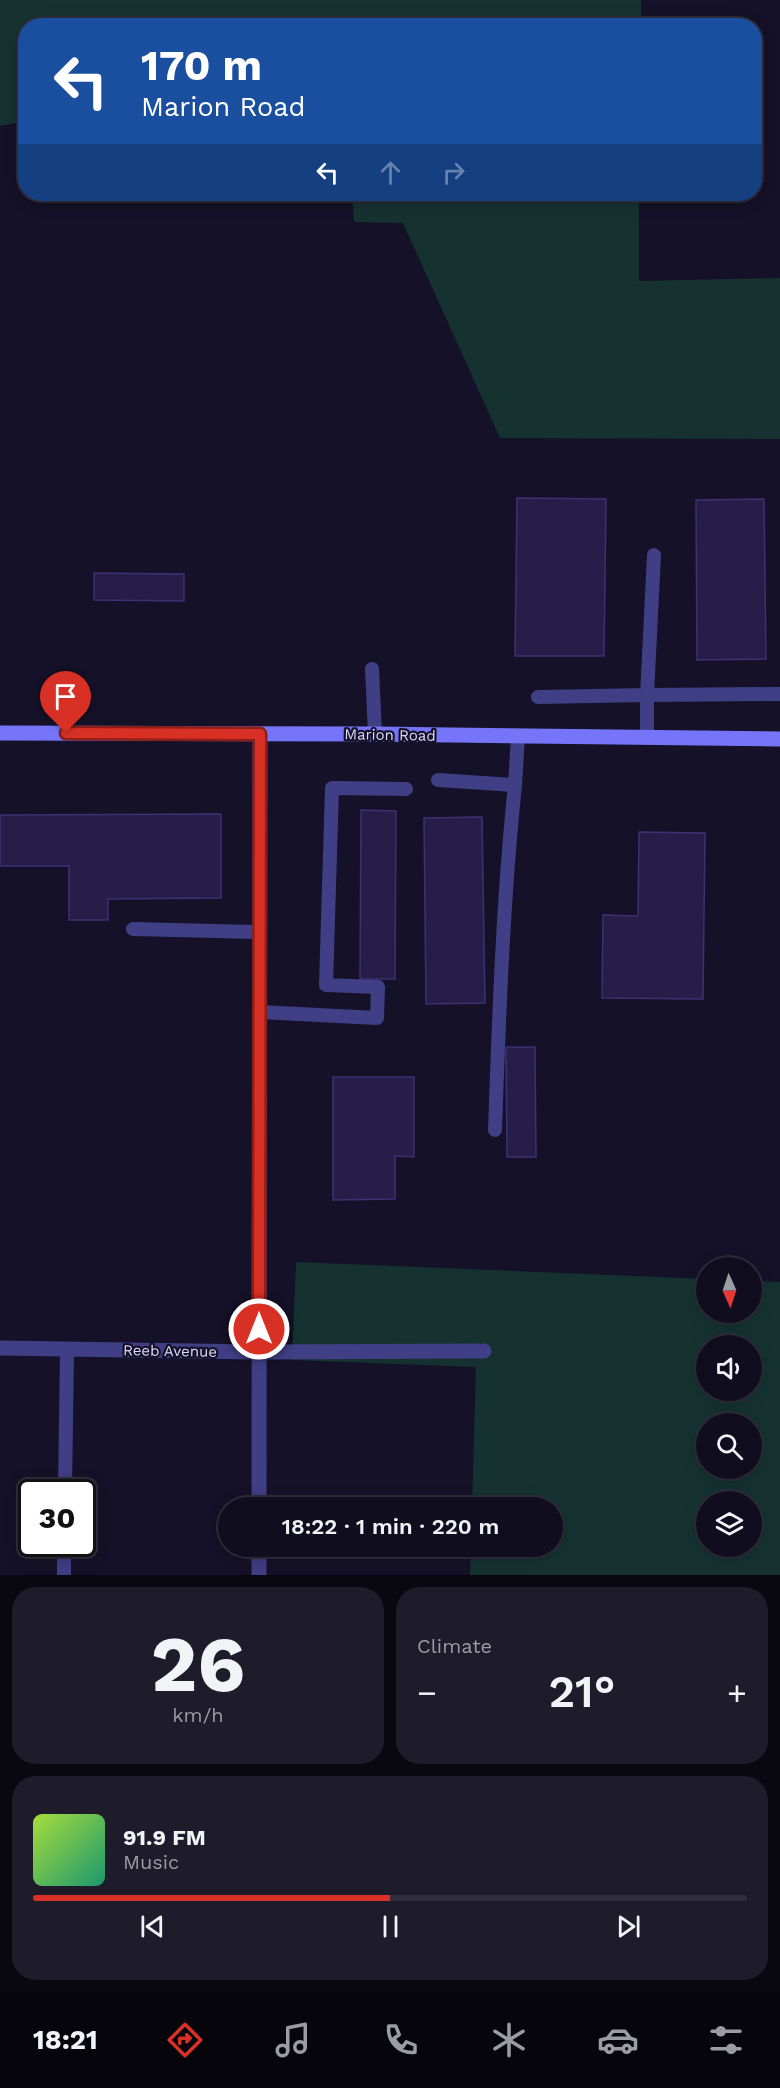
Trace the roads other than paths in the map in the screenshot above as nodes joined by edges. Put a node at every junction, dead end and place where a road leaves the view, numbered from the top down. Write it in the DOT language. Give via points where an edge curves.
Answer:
graph roads {
  1 [pos="654,555"];
  2 [pos="372,669"];
  3 [pos="780,694"];
  4 [pos="647,695"];
  5 [pos="538,697"];
  6 [pos="0,733"];
  7 [pos="260,734"];
  8 [pos="375,734"];
  9 [pos="518,736"];
  10 [pos="647,738"];
  11 [pos="780,739"];
  12 [pos="438,780"];
  13 [pos="515,785"];
  14 [pos="406,789"];
  15 [pos="133,929"];
  16 [pos="260,932"];
  17 [pos="260,1012"];
  18 [pos="495,1130"];
  19 [pos="0,1348"];
  20 [pos="67,1349"];
  21 [pos="484,1351"];
  22 [pos="259,1352"];
  23 [pos="65,1479"];
  24 [pos="259,1497"];
  25 [pos="64,1557"];
  26 [pos="259,1557"];
  27 [pos="64,1575"];
  28 [pos="258,1575"];
  1 -- 4 [label="lane"];
  2 -- 8 [label="lane"];
  3 -- 4 [label="lane"];
  4 -- 5 [label="lane"];
  4 -- 10 [label="lane"];
  6 -- 7 [label="street, Marion Road"];
  7 -- 8 [label="street, Marion Road"];
  7 -- 16 [label="street"];
  8 -- 9 [label="street, Marion Road"];
  9 -- 10 [label="street, Marion Road"];
  9 -- 13 [label="lane"];
  10 -- 11 [label="street, Marion Road"];
  12 -- 13 [label="lane"];
  13 -- 18 [label="lane" via="499,1007"];
  14 -- 17 [label="lane" via="332,788 326,985 378,987 377,1018"];
  15 -- 16 [label="lane"];
  16 -- 17 [label="street"];
  17 -- 22 [label="street"];
  19 -- 20 [label="street, Reeb Avenue"];
  20 -- 22 [label="street, Reeb Avenue"];
  20 -- 23 [label="lane"];
  21 -- 22 [label="street, Reeb Avenue"];
  22 -- 24 [label="street"];
  25 -- 27 [label="lane"];
  26 -- 28 [label="street"];
}
